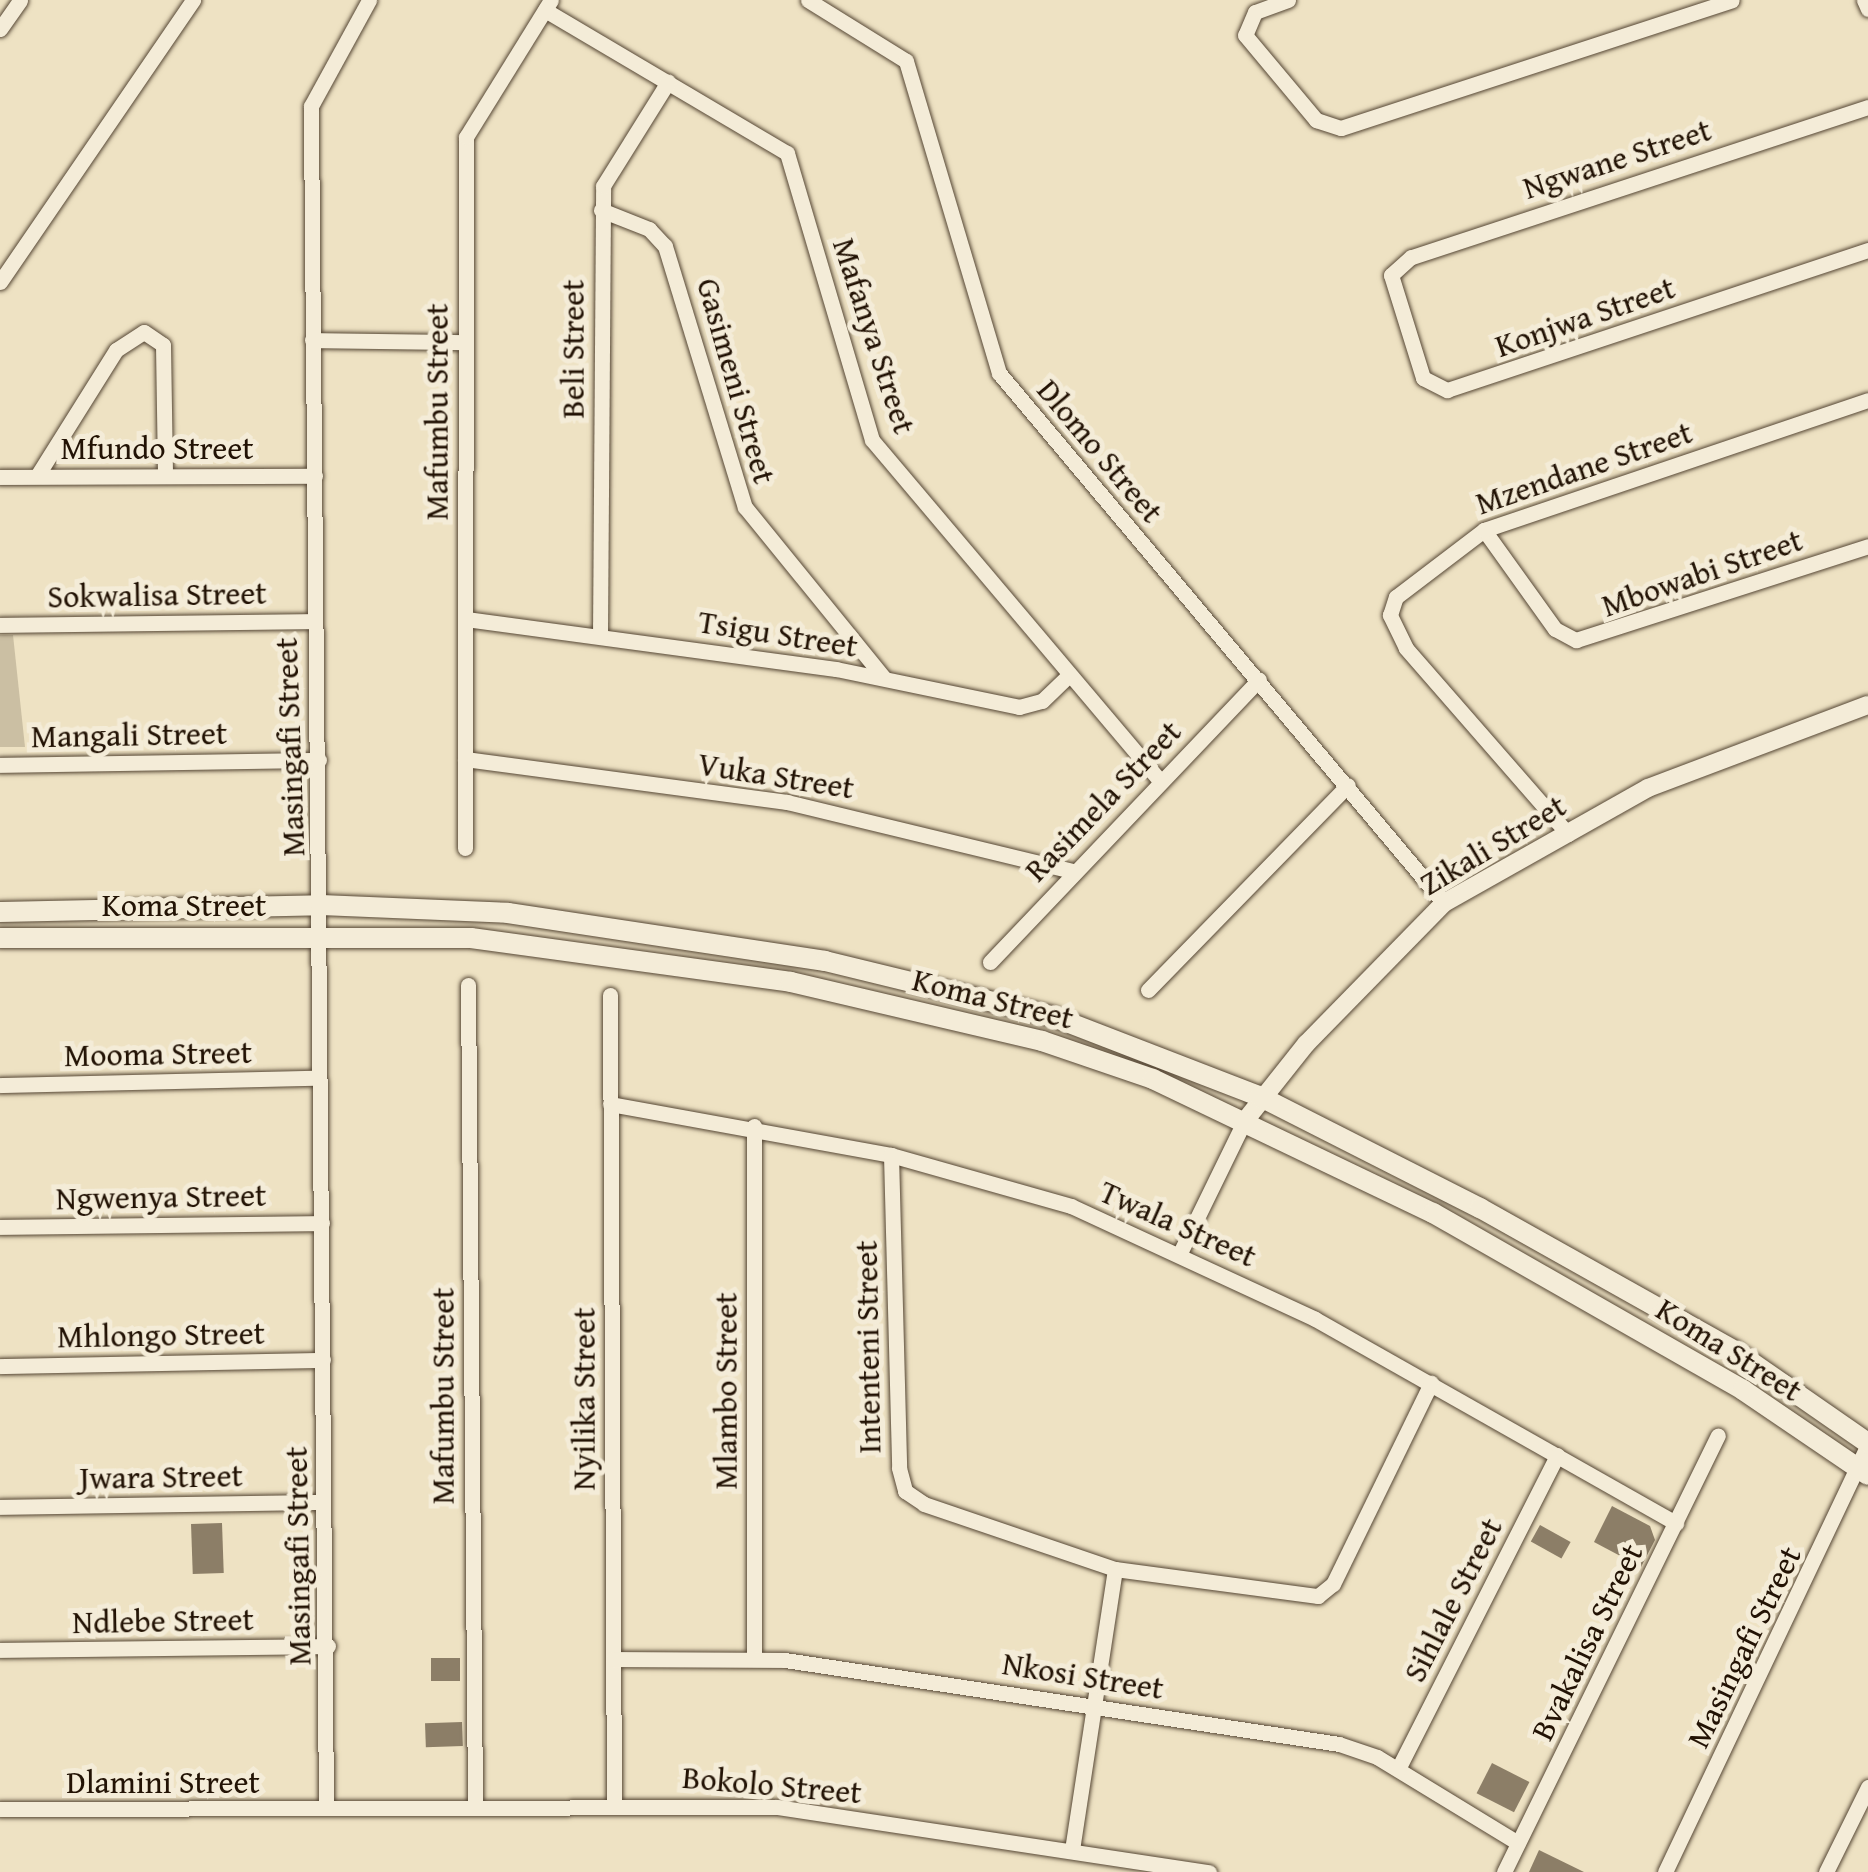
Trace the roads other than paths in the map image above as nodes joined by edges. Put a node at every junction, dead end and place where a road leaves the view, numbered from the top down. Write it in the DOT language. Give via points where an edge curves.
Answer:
graph roads {
  1 [pos="20,0"];
  2 [pos="193,0"];
  3 [pos="369,0"];
  4 [pos="808,0"];
  5 [pos="1288,0"];
  6 [pos="1732,0"];
  7 [pos="1864,0"];
  8 [pos="548,5"];
  9 [pos="1868,9"];
  10 [pos="0,29"];
  11 [pos="668,82"];
  12 [pos="1868,107"];
  13 [pos="601,210"];
  14 [pos="1868,250"];
  15 [pos="1390,275"];
  16 [pos="0,282"];
  17 [pos="312,340"];
  18 [pos="463,342"];
  19 [pos="1868,400"];
  20 [pos="165,474"];
  21 [pos="37,476"];
  22 [pos="315,476"];
  23 [pos="0,477"];
  24 [pos="1484,530"];
  25 [pos="1868,546"];
  26 [pos="466,619"];
  27 [pos="314,621"];
  28 [pos="0,624"];
  29 [pos="600,636"];
  30 [pos="1069,675"];
  31 [pos="884,678"];
  32 [pos="1258,680"];
  33 [pos="1868,706"];
  34 [pos="464,759"];
  35 [pos="319,760"];
  36 [pos="0,765"];
  37 [pos="1159,780"];
  38 [pos="1348,786"];
  39 [pos="1568,834"];
  40 [pos="465,848"];
  41 [pos="1073,871"];
  42 [pos="1444,902"];
  43 [pos="321,905"];
  44 [pos="0,912"];
  45 [pos="320,935"];
  46 [pos="0,938"];
  47 [pos="990,962"];
  48 [pos="468,985"];
  49 [pos="1148,990"];
  50 [pos="610,995"];
  51 [pos="318,1078"];
  52 [pos="0,1085"];
  53 [pos="1259,1096"];
  54 [pos="610,1104"];
  55 [pos="1244,1122"];
  56 [pos="754,1126"];
  57 [pos="891,1155"];
  58 [pos="322,1222"];
  59 [pos="0,1227"];
  60 [pos="1179,1255"];
  61 [pos="323,1360"];
  62 [pos="0,1366"];
  63 [pos="1431,1383"];
  64 [pos="1718,1436"];
  65 [pos="1868,1443"];
  66 [pos="1557,1455"];
  67 [pos="1863,1472"];
  68 [pos="323,1502"];
  69 [pos="0,1507"];
  70 [pos="1676,1522"];
  71 [pos="1115,1569"];
  72 [pos="328,1646"];
  73 [pos="0,1650"];
  74 [pos="754,1657"];
  75 [pos="613,1659"];
  76 [pos="1092,1704"];
  77 [pos="1398,1769"];
  78 [pos="1868,1787"];
  79 [pos="614,1802"];
  80 [pos="474,1806"];
  81 [pos="326,1807"];
  82 [pos="0,1809"];
  83 [pos="1518,1843"];
  84 [pos="1072,1850"];
  85 [pos="1209,1872"];
  86 [pos="1504,1872"];
  87 [pos="1664,1872"];
  88 [pos="1826,1872"];
  1 -- 10 [label="street"];
  2 -- 16 [label="street"];
  3 -- 17 [label="street, Masingafi Street" via="313,95"];
  4 -- 32 [label="street, Dlomo Street" via="906,61 1000,373"];
  5 -- 6 [label="street" via="1254,12 1245,34 1316,120 1352,128"];
  7 -- 9 [label="street"];
  8 -- 11 [label="street, Mafanya Street"];
  8 -- 18 [label="street, Mafumbu Street" via="466,137"];
  11 -- 13 [label="street, Beli Street" via="612,161"];
  11 -- 30 [label="street, Mafanya Street" via="787,153 872,440"];
  12 -- 15 [label="street, Ngwane Street" via="1424,253"];
  13 -- 29 [label="street, Beli Street"];
  13 -- 31 [label="street, Gasimeni Street" via="649,228 665,246 744,507"];
  14 -- 15 [label="street, Konjwa Street" via="1447,390 1423,378"];
  17 -- 18 [label="street"];
  17 -- 22 [label="street, Masingafi Street"];
  18 -- 26 [label="street, Mafumbu Street"];
  19 -- 24 [label="street, Mzendane Street"];
  20 -- 21 [label="street, Mfundo Street"];
  20 -- 21 [label="street" via="164,345 144,332 116,350"];
  20 -- 22 [label="street, Mfundo Street"];
  21 -- 23 [label="street, Mfundo Street"];
  22 -- 27 [label="street, Masingafi Street"];
  24 -- 25 [label="street, Mbowabi Street" via="1555,630 1576,640"];
  24 -- 39 [label="street, Mzendane Street" via="1416,575 1390,615 1406,648"];
  26 -- 29 [label="street, Tsigu Street"];
  26 -- 34 [label="street, Mafumbu Street"];
  27 -- 28 [label="street, Sokwalisa Street"];
  27 -- 35 [label="street, Masingafi Street"];
  29 -- 31 [label="street, Tsigu Street"];
  30 -- 31 [label="street, Tsigu Street" via="1042,701 1018,707"];
  30 -- 37 [label="street, Mafanya Street"];
  32 -- 37 [label="street, Rasimela Street"];
  32 -- 38 [label="street, Dlomo Street"];
  33 -- 39 [label="street, Zikali Street" via="1696,766"];
  34 -- 40 [label="street, Mafumbu Street"];
  34 -- 41 [label="street, Vuka Street" via="787,802"];
  35 -- 36 [label="street, Mangali Street"];
  35 -- 43 [label="street, Masingafi Street"];
  37 -- 41 [label="street, Rasimela Street"];
  38 -- 42 [label="street, Dlomo Street"];
  38 -- 49 [label="street"];
  39 -- 42 [label="street, Zikali Street"];
  41 -- 47 [label="street, Rasimela Street"];
  42 -- 53 [label="street, Zikali Street"];
  43 -- 44 [label="main road, Koma Street"];
  43 -- 45 [label="street, Masingafi Street"];
  43 -- 53 [label="main road, Koma Street" via="508,913 825,962 1096,1029"];
  45 -- 46 [label="main road, Koma Street"];
  45 -- 51 [label="street, Masingafi Street"];
  45 -- 55 [label="main road, Koma Street" via="490,940 792,982 1105,1060"];
  48 -- 80 [label="street, Mafumbu Street"];
  50 -- 54 [label="street, Nyilika Street"];
  51 -- 52 [label="street, Mooma Street"];
  51 -- 58 [label="street, Masingafi Street"];
  53 -- 55 [label="street, Zikali Street"];
  53 -- 65 [label="main road, Koma Street" via="1668,1313"];
  54 -- 56 [label="street, Twala Street"];
  54 -- 75 [label="street, Nyilika Street"];
  55 -- 60 [label="street, Zikali Street"];
  55 -- 67 [label="main road, Koma Street" via="1517,1259"];
  56 -- 57 [label="street, Twala Street"];
  56 -- 74 [label="street, Mlambo Street"];
  57 -- 60 [label="street, Twala Street" via="1059,1201"];
  57 -- 71 [label="street, Intenteni Street" via="902,1484 924,1504"];
  58 -- 59 [label="street, Ngwenya Street"];
  58 -- 61 [label="street, Masingafi Street"];
  60 -- 63 [label="street, Twala Street"];
  61 -- 62 [label="street, Mhlongo Street"];
  61 -- 68 [label="street, Masingafi Street"];
  63 -- 66 [label="street, Twala Street"];
  63 -- 71 [label="street, Intenteni Street" via="1323,1594"];
  64 -- 70 [label="street, Bvakalisa Street"];
  65 -- 67 [label="street, Masingafi Street"];
  66 -- 70 [label="street, Twala Street"];
  66 -- 77 [label="street, Sihlale Street"];
  67 -- 87 [label="street, Masingafi Street"];
  68 -- 69 [label="street, Jwara Street"];
  68 -- 72 [label="street, Masingafi Street"];
  70 -- 83 [label="street, Bvakalisa Street"];
  71 -- 76 [label="street"];
  72 -- 73 [label="street, Ndlebe Street"];
  72 -- 81 [label="street, Masingafi Street"];
  74 -- 75 [label="street, Nkosi Street"];
  74 -- 76 [label="street, Nkosi Street"];
  75 -- 79 [label="street, Nyilika Street"];
  76 -- 77 [label="street, Nkosi Street" via="1339,1744"];
  76 -- 84 [label="street"];
  77 -- 83 [label="street, Nkosi Street"];
  78 -- 88 [label="street"];
  79 -- 80 [label="street, Bokolo Street"];
  79 -- 84 [label="street, Bokolo Street" via="777,1806"];
  80 -- 81 [label="street, Bokolo Street"];
  81 -- 82 [label="street, Dlamini Street"];
  83 -- 86 [label="street, Bvakalisa Street"];
  84 -- 85 [label="street, Bokolo Street"];
}
